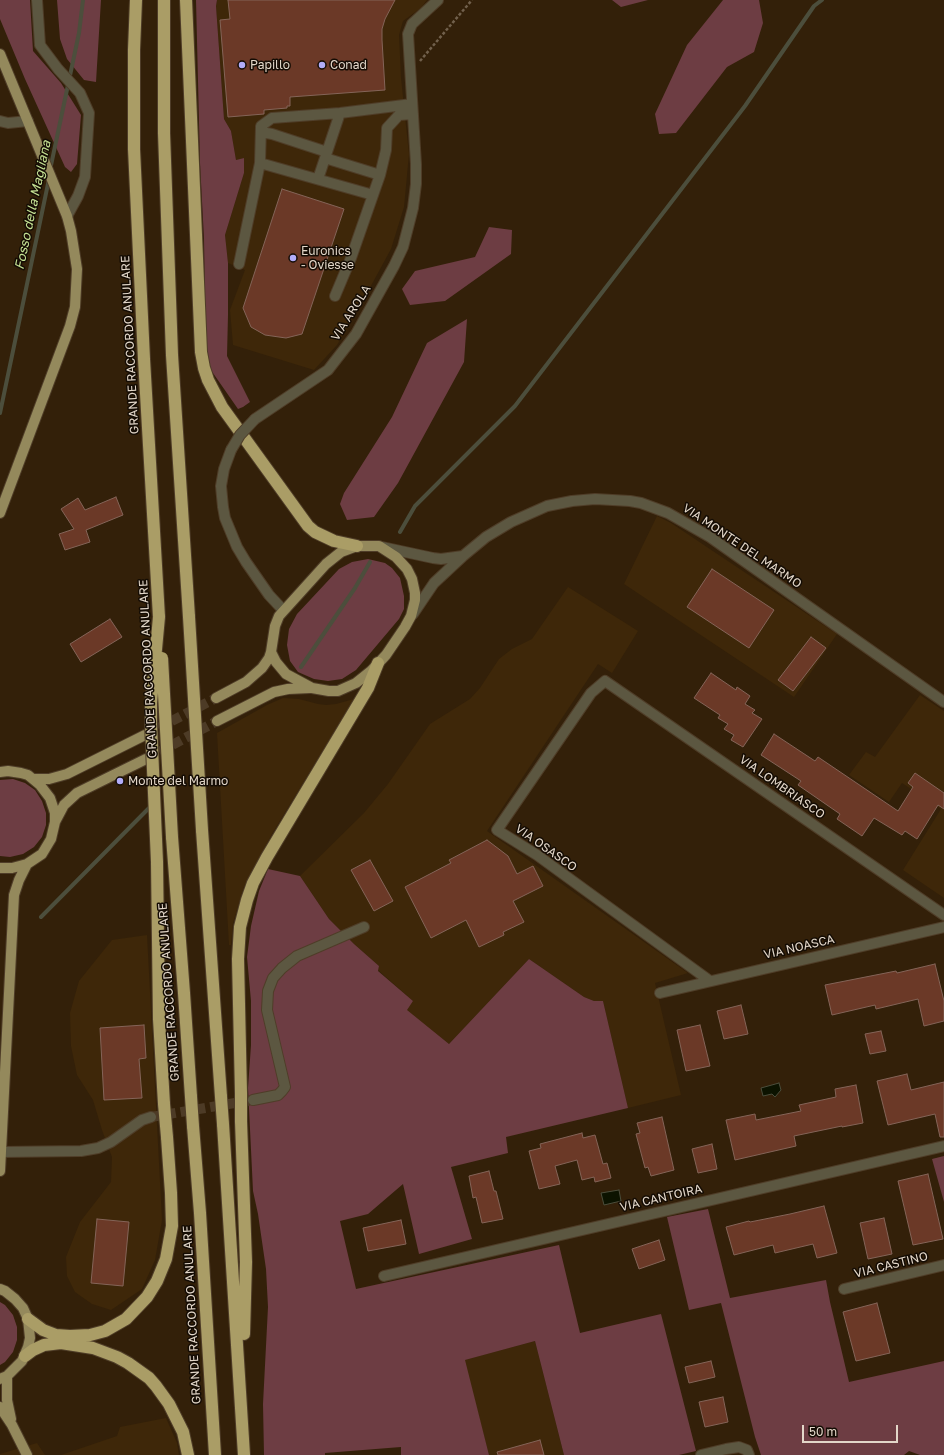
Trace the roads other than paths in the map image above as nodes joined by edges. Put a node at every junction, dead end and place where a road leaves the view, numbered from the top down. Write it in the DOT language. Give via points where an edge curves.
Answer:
graph roads {
  1 [pos="37,0"];
  2 [pos="136,0"];
  3 [pos="164,0"];
  4 [pos="186,0"];
  5 [pos="438,0"];
  6 [pos="0,54"];
  7 [pos="3,69"];
  8 [pos="413,109"];
  9 [pos="340,113"];
  10 [pos="0,122"];
  11 [pos="30,125"];
  12 [pos="261,132"];
  13 [pos="326,155"];
  14 [pos="260,162"];
  15 [pos="380,175"];
  16 [pos="318,179"];
  17 [pos="373,194"];
  18 [pos="65,211"];
  19 [pos="239,264"];
  20 [pos="335,296"];
  21 [pos="0,513"];
  22 [pos="358,546"];
  23 [pos="379,546"];
  24 [pos="463,556"];
  25 [pos="283,610"];
  26 [pos="412,616"];
  27 [pos="159,617"];
  28 [pos="271,652"];
  29 [pos="378,664"];
  30 [pos="605,682"];
  31 [pos="312,688"];
  32 [pos="216,698"];
  33 [pos="944,702"];
  34 [pos="217,721"];
  35 [pos="144,735"];
  36 [pos="146,759"];
  37 [pos="0,764"];
  38 [pos="4,771"];
  39 [pos="34,779"];
  40 [pos="55,822"];
  41 [pos="27,864"];
  42 [pos="0,868"];
  43 [pos="944,915"];
  44 [pos="364,927"];
  45 [pos="944,927"];
  46 [pos="710,981"];
  47 [pos="660,992"];
  48 [pos="253,1100"];
  49 [pos="151,1117"];
  50 [pos="944,1146"];
  51 [pos="1,1152"];
  52 [pos="0,1170"];
  53 [pos="944,1265"];
  54 [pos="384,1276"];
  55 [pos="0,1282"];
  56 [pos="844,1289"];
  57 [pos="3,1290"];
  58 [pos="28,1319"];
  59 [pos="25,1356"];
  60 [pos="4,1378"];
  61 [pos="242,1405"];
  62 [pos="0,1407"];
  63 [pos="12,1425"];
  64 [pos="748,1453"];
  65 [pos="27,1455"];
  66 [pos="188,1455"];
  67 [pos="215,1455"];
  68 [pos="244,1455"];
  69 [pos="701,1455"];
  1 -- 18 [label="street" via="40,45 80,93 89,113 85,176 78,196"];
  2 -- 27 [label="highway, GRANDE RACCORDO ANULARE" via="134,149"];
  3 -- 61 [label="highway, bridge" via="164,133 172,355"];
  4 -- 22 [label="highway" via="201,352 204,368 222,406 308,526 334,541"];
  5 -- 8 [label="street, VIA AROLA" via="415,21 408,34"];
  6 -- 7 [label="main road"];
  7 -- 11 [label="main road"];
  8 -- 9 [label="street"];
  8 -- 15 [label="street" via="399,115 387,128 386,150"];
  8 -- 25 [label="street, VIA AROLA, bridge" via="416,164 413,208 403,246 394,266 356,334 328,370 255,419 240,434 224,469 221,486 229,529 246,562"];
  9 -- 12 [label="street" via="272,118 261,126"];
  9 -- 13 [label="street"];
  10 -- 11 [label="street"];
  11 -- 18 [label="main road"];
  12 -- 13 [label="street"];
  12 -- 14 [label="street"];
  13 -- 15 [label="street"];
  13 -- 16 [label="street"];
  14 -- 16 [label="street"];
  14 -- 19 [label="street"];
  15 -- 17 [label="street"];
  16 -- 17 [label="street"];
  17 -- 20 [label="street"];
  18 -- 21 [label="main road" via="77,269 73,317"];
  22 -- 23 [label="main road"];
  22 -- 25 [label="main road" via="335,556"];
  23 -- 24 [label="street, VIA MONTE DEL MARMO" via="441,559"];
  23 -- 26 [label="main road" via="396,557 410,574 415,600"];
  24 -- 26 [label="street, VIA MONTE DEL MARMO" via="434,584"];
  24 -- 33 [label="street, VIA MONTE DEL MARMO" via="498,529 547,506 572,500 595,499 641,504 668,513 710,537"];
  25 -- 28 [label="main road" via="275,626"];
  26 -- 29 [label="main road"];
  27 -- 58 [label="highway, bridge" via="151,724 157,862 159,1019 172,1226 166,1259 147,1297 126,1319 105,1331 90,1335 56,1335 43,1330"];
  27 -- 67 [label="highway, GRANDE RACCORDO ANULARE, bridge"];
  28 -- 31 [label="main road" via="286,674"];
  28 -- 32 [label="main road" via="255,675"];
  29 -- 31 [label="main road" via="364,678 346,688 329,691"];
  29 -- 61 [label="highway, bridge" via="357,707 266,856 253,883 240,927 246,1262"];
  30 -- 43 [label="street, VIA LOMBRIASCO"];
  30 -- 46 [label="street, VIA OSASCO" via="590,693 497,830"];
  31 -- 34 [label="main road" via="274,692"];
  35 -- 39 [label="main road" via="67,774 49,779"];
  36 -- 40 [label="main road" via="77,793 64,805"];
  37 -- 38 [label="main road"];
  38 -- 39 [label="main road" via="21,773"];
  39 -- 40 [label="main road" via="50,798"];
  40 -- 41 [label="main road" via="53,835 47,847 42,854"];
  41 -- 42 [label="main road"];
  41 -- 51 [label="main road" via="14,895"];
  44 -- 48 [label="street" via="297,956 273,978 268,991 267,1010 285,1086 278,1095"];
  45 -- 46 [label="street, VIA NOASCA"];
  46 -- 47 [label="street, VIA NOASCA"];
  49 -- 51 [label="street" via="98,1148 81,1151"];
  50 -- 54 [label="street, VIA CANTOIRA"];
  51 -- 52 [label="main road"];
  53 -- 56 [label="street, VIA CASTINO"];
  55 -- 57 [label="main road"];
  57 -- 58 [label="main road" via="15,1298"];
  58 -- 59 [label="main road" via="30,1338"];
  59 -- 60 [label="main road"];
  59 -- 66 [label="highway" via="44,1345 62,1343 93,1348 128,1363 149,1378 169,1404 183,1432"];
  60 -- 63 [label="main road"];
  61 -- 68 [label="highway"];
  62 -- 63 [label="main road"];
  63 -- 65 [label="main road"];
  64 -- 69 [label="street" via="742,1448 735,1448"];
}
